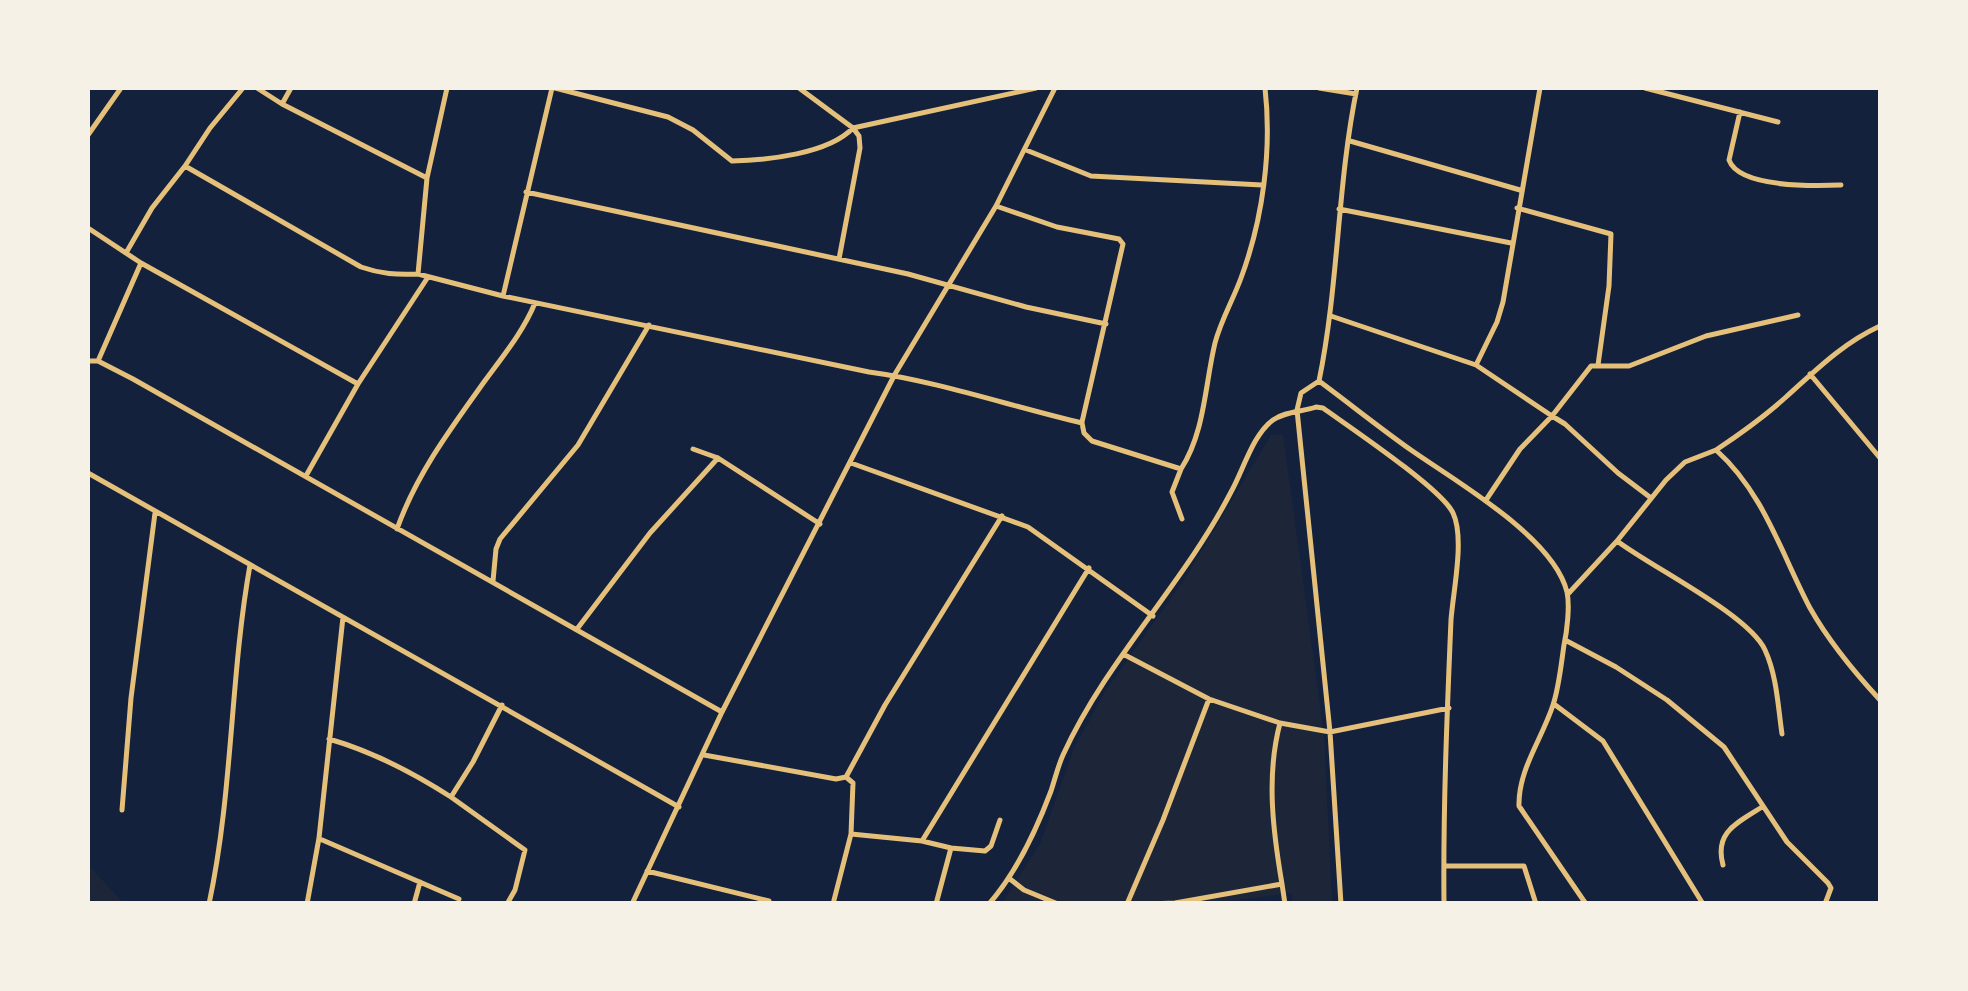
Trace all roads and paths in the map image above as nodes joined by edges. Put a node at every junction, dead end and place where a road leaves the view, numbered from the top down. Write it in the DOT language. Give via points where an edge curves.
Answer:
graph roads {
  1 [pos="122,88"];
  2 [pos="243,88"];
  3 [pos="257,88"];
  4 [pos="291,88"];
  5 [pos="447,88"];
  6 [pos="554,88"];
  7 [pos="800,88"];
  8 [pos="1036,88"];
  9 [pos="1055,88"];
  10 [pos="1265,88"];
  11 [pos="1318,88"];
  12 [pos="1540,88"];
  13 [pos="1645,88"];
  14 [pos="1356,91"];
  15 [pos="282,104"];
  16 [pos="1740,112"];
  17 [pos="1778,122"];
  18 [pos="853,128"];
  19 [pos="88,135"];
  20 [pos="1350,141"];
  21 [pos="1026,150"];
  22 [pos="185,166"];
  23 [pos="427,178"];
  24 [pos="1263,185"];
  25 [pos="1842,185"];
  26 [pos="1520,190"];
  27 [pos="526,192"];
  28 [pos="996,206"];
  29 [pos="1517,208"];
  30 [pos="1339,209"];
  31 [pos="88,228"];
  32 [pos="1512,243"];
  33 [pos="126,252"];
  34 [pos="839,260"];
  35 [pos="141,263"];
  36 [pos="418,274"];
  37 [pos="428,276"];
  38 [pos="948,284"];
  39 [pos="503,296"];
  40 [pos="535,302"];
  41 [pos="1798,315"];
  42 [pos="1332,316"];
  43 [pos="1106,324"];
  44 [pos="650,326"];
  45 [pos="1880,326"];
  46 [pos="88,361"];
  47 [pos="98,361"];
  48 [pos="1476,365"];
  49 [pos="1598,366"];
  50 [pos="895,374"];
  51 [pos="1810,374"];
  52 [pos="1319,381"];
  53 [pos="358,384"];
  54 [pos="1297,410"];
  55 [pos="1552,416"];
  56 [pos="1082,423"];
  57 [pos="693,449"];
  58 [pos="1716,450"];
  59 [pos="718,458"];
  60 [pos="1880,458"];
  61 [pos="851,463"];
  62 [pos="1181,469"];
  63 [pos="88,473"];
  64 [pos="306,476"];
  65 [pos="1651,498"];
  66 [pos="1486,500"];
  67 [pos="154,514"];
  68 [pos="1002,516"];
  69 [pos="1182,519"];
  70 [pos="820,524"];
  71 [pos="398,530"];
  72 [pos="1617,540"];
  73 [pos="250,565"];
  74 [pos="1089,568"];
  75 [pos="493,581"];
  76 [pos="1568,594"];
  77 [pos="1153,616"];
  78 [pos="343,617"];
  79 [pos="577,630"];
  80 [pos="1565,640"];
  81 [pos="1123,654"];
  82 [pos="1209,700"];
  83 [pos="1880,700"];
  84 [pos="1554,704"];
  85 [pos="502,705"];
  86 [pos="1449,708"];
  87 [pos="722,712"];
  88 [pos="1280,723"];
  89 [pos="1330,732"];
  90 [pos="1782,734"];
  91 [pos="329,739"];
  92 [pos="704,755"];
  93 [pos="846,777"];
  94 [pos="451,797"];
  95 [pos="679,807"];
  96 [pos="1762,807"];
  97 [pos="122,810"];
  98 [pos="1000,820"];
  99 [pos="852,834"];
  100 [pos="318,838"];
  101 [pos="922,842"];
  102 [pos="950,848"];
  103 [pos="1722,865"];
  104 [pos="1444,866"];
  105 [pos="648,871"];
  106 [pos="1010,879"];
  107 [pos="420,882"];
  108 [pos="1282,884"];
  109 [pos="459,899"];
  110 [pos="769,901"];
  111 [pos="1442,903"];
  112 [pos="209,904"];
  113 [pos="307,904"];
  114 [pos="414,904"];
  115 [pos="507,904"];
  116 [pos="632,904"];
  117 [pos="832,904"];
  118 [pos="936,904"];
  119 [pos="989,904"];
  120 [pos="1058,904"];
  121 [pos="1127,904"];
  122 [pos="1150,904"];
  123 [pos="1286,904"];
  124 [pos="1341,904"];
  125 [pos="1536,904"];
  126 [pos="1586,904"];
  127 [pos="1704,904"];
  128 [pos="1826,904"];
  1 -- 19 [label="street"];
  2 -- 22 [label="street"];
  3 -- 15 [label="street"];
  4 -- 15 [label="street"];
  5 -- 23 [label="street"];
  6 -- 18 [label="street" via="668,117 732,162 822,149"];
  6 -- 27 [label="street"];
  7 -- 18 [label="street"];
  8 -- 18 [label="street"];
  9 -- 21 [label="street"];
  10 -- 24 [label="street"];
  11 -- 14 [label="street"];
  12 -- 26 [label="street"];
  13 -- 16 [label="street"];
  14 -- 20 [label="street"];
  15 -- 23 [label="street"];
  16 -- 17 [label="street"];
  16 -- 25 [label="street" via="1729,160 1734,170 1806,186"];
  18 -- 34 [label="street" via="860,148"];
  20 -- 26 [label="street"];
  20 -- 30 [label="street"];
  21 -- 24 [label="street" via="1092,176"];
  21 -- 28 [label="street"];
  22 -- 33 [label="street"];
  22 -- 36 [label="street" via="361,267 383,275"];
  23 -- 36 [label="street"];
  24 -- 62 [label="street" via="1255,231"];
  26 -- 29 [label="street"];
  27 -- 34 [label="street"];
  27 -- 39 [label="street"];
  28 -- 38 [label="street"];
  28 -- 43 [label="street" via="1119,238"];
  29 -- 32 [label="street"];
  29 -- 49 [label="street" via="1611,234"];
  30 -- 32 [label="street"];
  30 -- 42 [label="street"];
  31 -- 33 [label="street"];
  32 -- 48 [label="street" via="1497,322"];
  33 -- 35 [label="street"];
  34 -- 38 [label="street"];
  35 -- 47 [label="street"];
  35 -- 53 [label="street"];
  36 -- 37 [label="street"];
  37 -- 39 [label="street"];
  37 -- 53 [label="street"];
  38 -- 43 [label="street"];
  38 -- 50 [label="street"];
  39 -- 40 [label="street"];
  40 -- 44 [label="street"];
  40 -- 71 [label="street" via="418,481"];
  41 -- 49 [label="street" via="1706,336 1629,366"];
  42 -- 48 [label="street"];
  42 -- 52 [label="street"];
  43 -- 56 [label="street"];
  44 -- 50 [label="street"];
  44 -- 75 [label="street" via="578,445 500,539"];
  45 -- 51 [label="street"];
  46 -- 47 [label="street"];
  47 -- 64 [label="street"];
  48 -- 55 [label="street"];
  49 -- 55 [label="street" via="1587,368"];
  50 -- 56 [label="street"];
  50 -- 61 [label="street"];
  51 -- 58 [label="street"];
  51 -- 60 [label="street"];
  52 -- 54 [label="street" via="1302,394"];
  52 -- 66 [label="street"];
  53 -- 64 [label="street"];
  54 -- 77 [label="street" via="1272,420 1261,433"];
  54 -- 86 [label="street" via="1322,408 1371,441 1454,515"];
  54 -- 89 [label="street"];
  55 -- 65 [label="street"];
  55 -- 66 [label="street"];
  56 -- 62 [label="street" via="1092,441"];
  57 -- 59 [label="street"];
  58 -- 65 [label="street" via="1685,462"];
  58 -- 83 [label="street" via="1768,516 1812,611"];
  59 -- 70 [label="street"];
  59 -- 79 [label="street" via="650,533"];
  61 -- 68 [label="street"];
  61 -- 70 [label="street"];
  62 -- 69 [label="street" via="1172,492"];
  63 -- 67 [label="street"];
  64 -- 71 [label="street"];
  65 -- 72 [label="street"];
  66 -- 76 [label="street" via="1541,551"];
  67 -- 73 [label="street"];
  67 -- 97 [label="street"];
  68 -- 74 [label="street"];
  68 -- 93 [label="street"];
  70 -- 87 [label="street"];
  71 -- 75 [label="street"];
  72 -- 76 [label="street"];
  72 -- 90 [label="street" via="1749,627 1767,653"];
  73 -- 78 [label="street"];
  73 -- 112 [label="street" via="221,848"];
  74 -- 77 [label="street"];
  74 -- 101 [label="street"];
  75 -- 79 [label="street"];
  76 -- 80 [label="street"];
  77 -- 81 [label="street"];
  78 -- 85 [label="street"];
  78 -- 91 [label="street"];
  79 -- 87 [label="street"];
  80 -- 84 [label="street"];
  80 -- 96 [label="street" via="1616,666 1724,746"];
  81 -- 82 [label="street"];
  81 -- 106 [label="street" via="1062,757"];
  82 -- 88 [label="street"];
  82 -- 121 [label="street"];
  84 -- 126 [label="street" via="1530,756 1518,806"];
  84 -- 127 [label="street" via="1603,742"];
  85 -- 94 [label="street"];
  85 -- 95 [label="street"];
  86 -- 89 [label="street"];
  86 -- 104 [label="street"];
  87 -- 92 [label="street"];
  88 -- 89 [label="street"];
  88 -- 108 [label="street" via="1272,778"];
  89 -- 124 [label="street"];
  91 -- 94 [label="street" via="364,749"];
  91 -- 100 [label="street"];
  92 -- 93 [label="street"];
  92 -- 95 [label="street"];
  93 -- 99 [label="street" via="855,794"];
  94 -- 115 [label="street" via="525,850"];
  95 -- 105 [label="street"];
  96 -- 103 [label="street" via="1726,834"];
  96 -- 128 [label="street" via="1828,883"];
  98 -- 102 [label="street" via="985,851"];
  99 -- 101 [label="street"];
  99 -- 117 [label="street"];
  100 -- 107 [label="street"];
  100 -- 113 [label="street"];
  101 -- 102 [label="street"];
  102 -- 118 [label="street"];
  104 -- 111 [label="street"];
  104 -- 125 [label="street" via="1524,866"];
  105 -- 110 [label="street"];
  105 -- 116 [label="street"];
  106 -- 119 [label="street"];
  106 -- 120 [label="street"];
  107 -- 109 [label="street"];
  107 -- 114 [label="street"];
  108 -- 122 [label="street"];
  108 -- 123 [label="street"];
}
